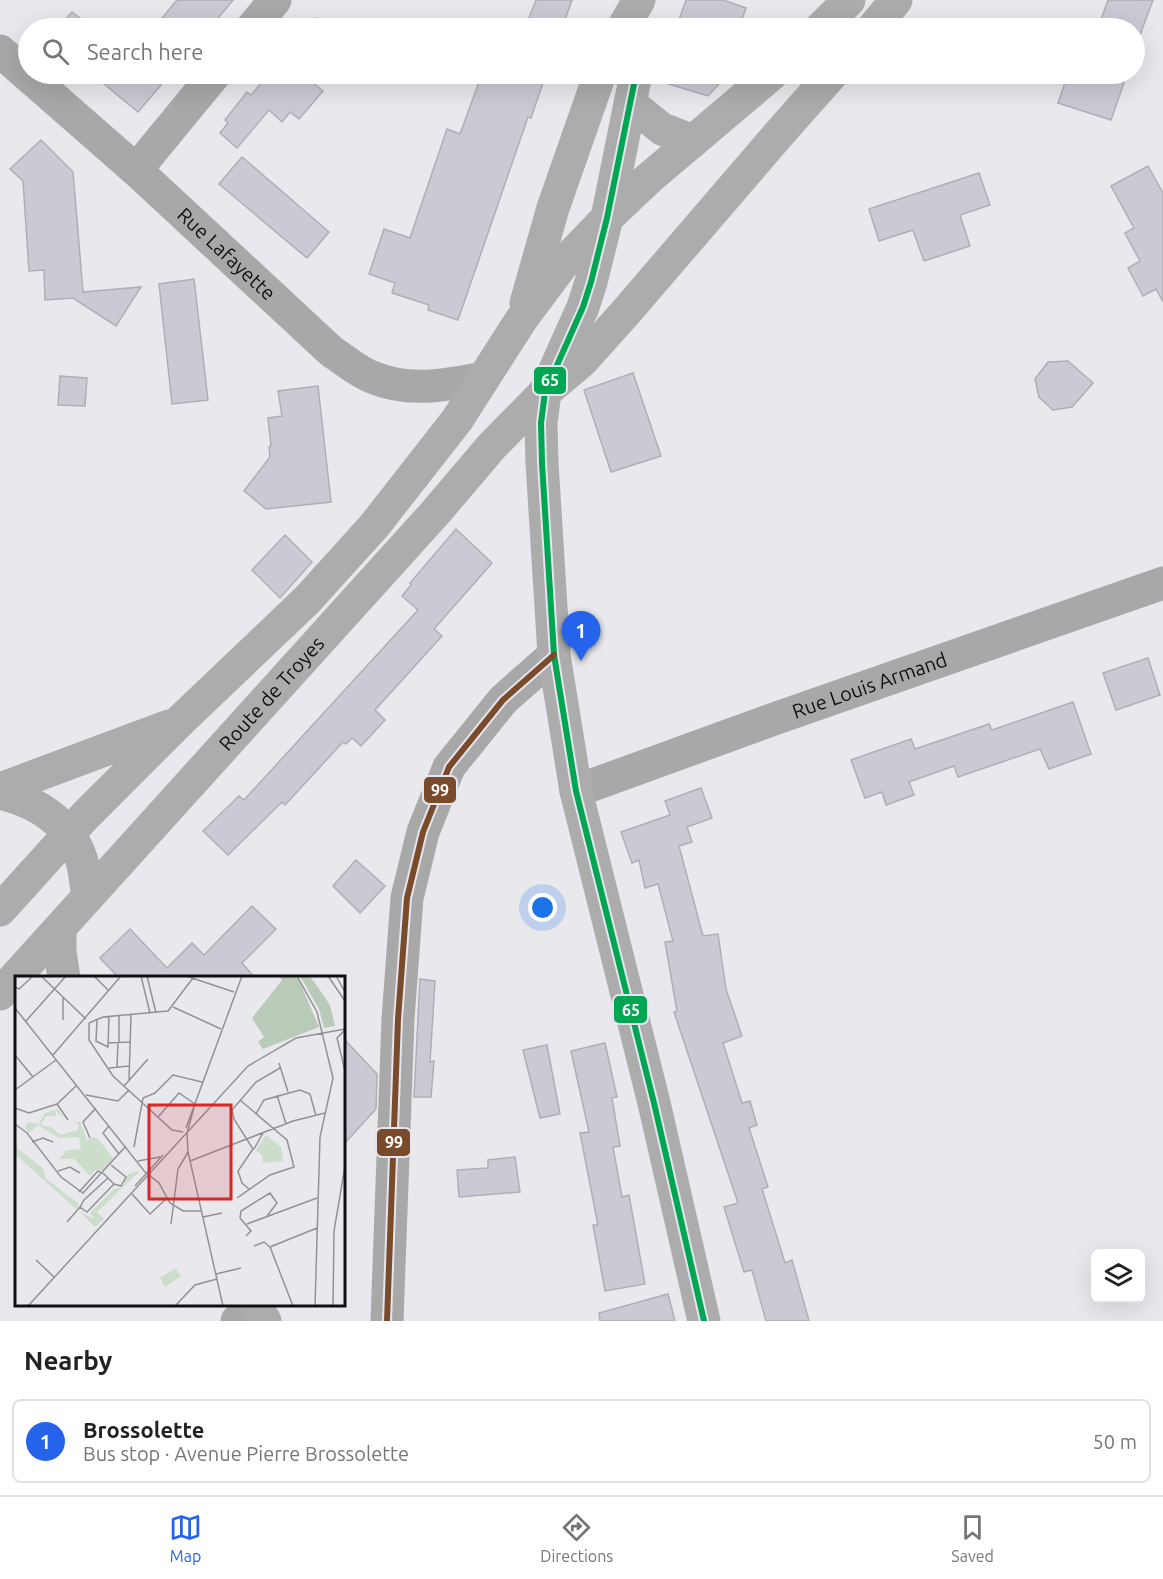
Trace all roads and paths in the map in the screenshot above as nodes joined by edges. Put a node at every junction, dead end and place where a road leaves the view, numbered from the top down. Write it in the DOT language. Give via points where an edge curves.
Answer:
graph roads {
  1 [pos="276,0"];
  2 [pos="639,0"];
  3 [pos="647,0"];
  4 [pos="849,0"];
  5 [pos="896,0"];
  6 [pos="261,18"];
  7 [pos="629,18"];
  8 [pos="644,18"];
  9 [pos="830,18"];
  10 [pos="881,18"];
  11 [pos="0,51"];
  12 [pos="18,67"];
  13 [pos="38,84"];
  14 [pos="207,84"];
  15 [pos="596,84"];
  16 [pos="760,84"];
  17 [pos="823,84"];
  18 [pos="633,89"];
  19 [pos="693,141"];
  20 [pos="136,170"];
  21 [pos="607,218"];
  22 [pos="520,320"];
  23 [pos="484,378"];
  24 [pos="545,392"];
  25 [pos="1163,583"];
  26 [pos="554,655"];
  27 [pos="179,722"];
  28 [pos="0,791"];
  29 [pos="576,791"];
  30 [pos="70,833"];
  31 [pos="88,897"];
  32 [pos="0,910"];
  33 [pos="60,928"];
  34 [pos="64,976"];
  35 [pos="7,984"];
  36 [pos="253,1306"];
  37 [pos="255,1306"];
  38 [pos="237,1321"];
  39 [pos="265,1321"];
  40 [pos="387,1321"];
  41 [pos="704,1321"];
  1 -- 6 [label="street"];
  2 -- 7 [label="main road"];
  3 -- 8 [label="main road"];
  4 -- 9 [label="main road"];
  5 -- 10 [label="main road"];
  11 -- 12 [label="street, Rue Lafayette"];
  13 -- 20 [label="street, Rue Lafayette"];
  14 -- 20 [label="street"];
  15 -- 22 [label="main road" via="553,208"];
  16 -- 19 [label="main road"];
  17 -- 24 [label="main road" via="582,362"];
  18 -- 19 [label="main road" via="662,129"];
  18 -- 21 [label="main road"];
  19 -- 21 [label="main road"];
  20 -- 23 [label="street, Rue Lafayette" via="332,352 372,377 410,386 438,387"];
  21 -- 22 [label="main road" via="562,265"];
  21 -- 24 [label="main road" via="583,307"];
  22 -- 23 [label="main road"];
  23 -- 27 [label="main road" via="457,420 374,526 307,600"];
  24 -- 26 [label="main road" via="542,453"];
  24 -- 31 [label="main road, Route de Troyes" via="492,446"];
  25 -- 29 [label="street, Rue Louis Armand"];
  26 -- 29 [label="main road"];
  26 -- 40 [label="street" via="502,700 449,767 423,832 407,898 398,1019"];
  27 -- 28 [label="main road"];
  27 -- 30 [label="main road"];
  28 -- 30 [label="main road" via="44,810"];
  29 -- 41 [label="main road"];
  30 -- 31 [label="main road" via="82,861"];
  30 -- 32 [label="main road"];
  31 -- 33 [label="main road, Route de Troyes"];
  33 -- 34 [label="main road"];
  33 -- 35 [label="main road, Route de Troyes"];
  36 -- 38 [label="street"];
  37 -- 39 [label="main road"];
}
